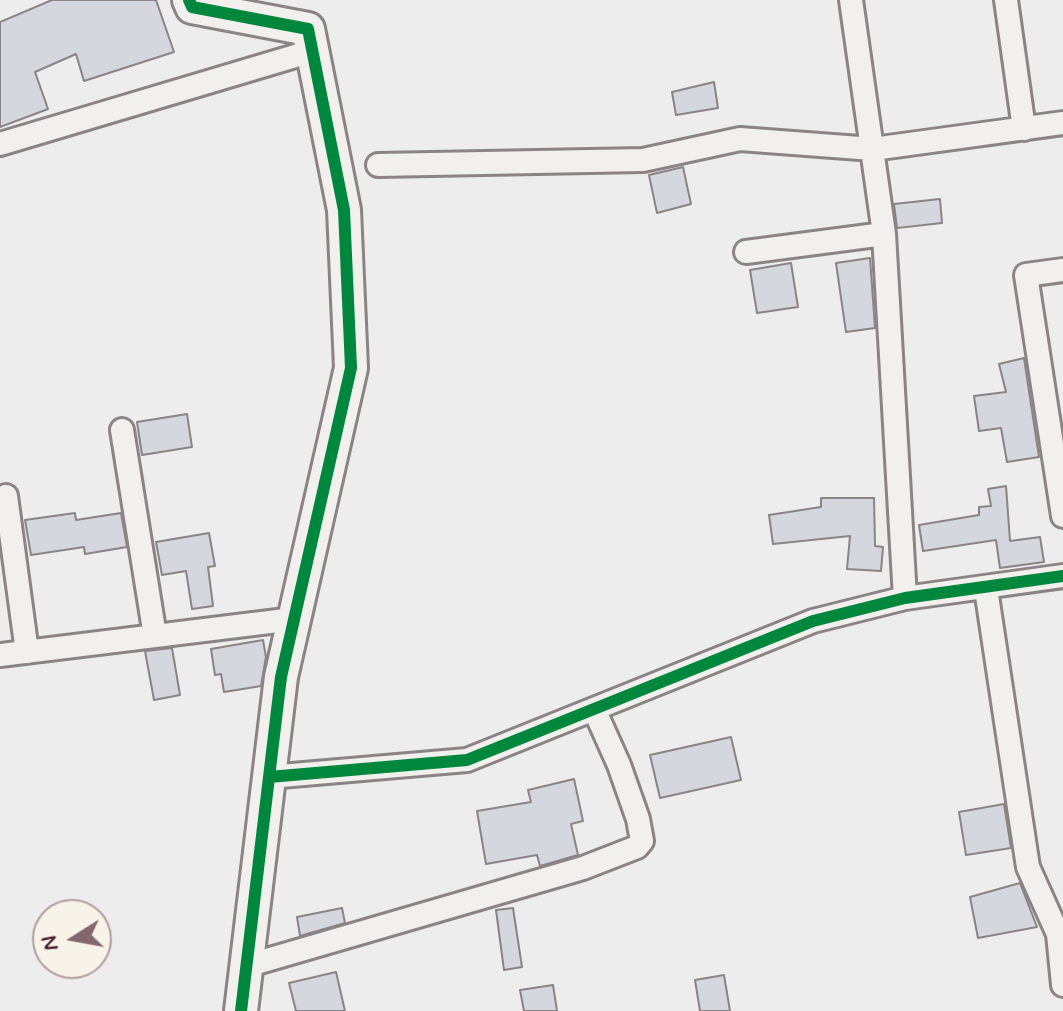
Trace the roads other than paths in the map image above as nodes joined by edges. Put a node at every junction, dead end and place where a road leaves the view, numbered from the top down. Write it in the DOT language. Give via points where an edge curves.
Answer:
graph roads {
  1 [pos="189,0"];
  2 [pos="851,0"];
  3 [pos="1006,0"];
  4 [pos="258,9"];
  5 [pos="312,51"];
  6 [pos="1063,123"];
  7 [pos="1024,129"];
  8 [pos="0,144"];
  9 [pos="873,149"];
  10 [pos="378,165"];
  11 [pos="884,234"];
  12 [pos="746,252"];
  13 [pos="1063,270"];
  14 [pos="122,430"];
  15 [pos="6,496"];
  16 [pos="1063,516"];
  17 [pos="1063,576"];
  18 [pos="986,589"];
  19 [pos="905,598"];
  20 [pos="294,619"];
  21 [pos="155,636"];
  22 [pos="27,652"];
  23 [pos="0,655"];
  24 [pos="594,709"];
  25 [pos="269,777"];
  26 [pos="1061,934"];
  27 [pos="246,966"];
  28 [pos="1063,985"];
  29 [pos="241,1011"];
  1 -- 4 [label="street" via="192,7"];
  2 -- 9 [label="street"];
  3 -- 7 [label="street"];
  4 -- 5 [label="street" via="308,29"];
  5 -- 8 [label="street"];
  5 -- 20 [label="street" via="344,210 351,368"];
  6 -- 7 [label="street"];
  7 -- 9 [label="street"];
  9 -- 10 [label="street" via="740,139 643,160"];
  9 -- 11 [label="street"];
  11 -- 12 [label="street"];
  11 -- 19 [label="street"];
  13 -- 16 [label="street" via="1026,275"];
  14 -- 21 [label="street"];
  15 -- 22 [label="street"];
  17 -- 18 [label="street"];
  18 -- 19 [label="street"];
  18 -- 26 [label="street" via="1028,867"];
  19 -- 24 [label="street" via="813,621"];
  20 -- 21 [label="street"];
  20 -- 25 [label="street"];
  21 -- 22 [label="street"];
  22 -- 23 [label="street"];
  24 -- 25 [label="street" via="467,760"];
  24 -- 27 [label="street" via="638,819 642,841 637,847 583,868"];
  25 -- 27 [label="street"];
  26 -- 28 [label="street"];
  27 -- 29 [label="street"];
}
